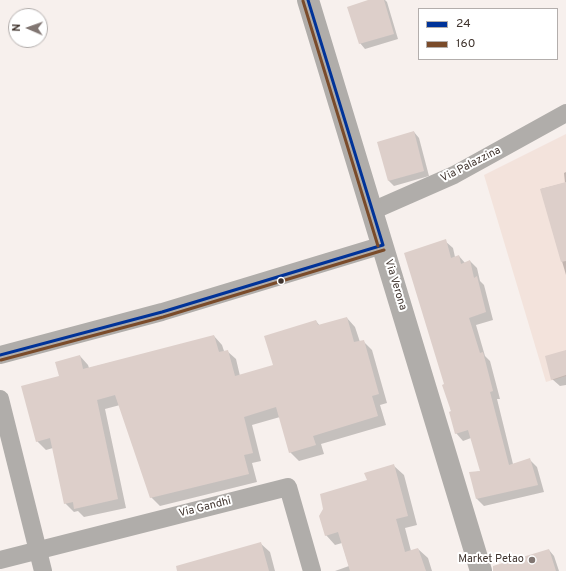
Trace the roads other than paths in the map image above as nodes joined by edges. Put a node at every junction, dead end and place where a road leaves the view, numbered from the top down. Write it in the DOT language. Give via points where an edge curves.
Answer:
graph roads {
  1 [pos="308,0"];
  2 [pos="566,113"];
  3 [pos="372,211"];
  4 [pos="383,245"];
  5 [pos="0,355"];
  6 [pos="0,399"];
  7 [pos="38,550"];
  8 [pos="0,560"];
  9 [pos="43,571"];
  10 [pos="312,571"];
  11 [pos="481,571"];
  1 -- 3 [label="street, Via Verona"];
  2 -- 3 [label="street, Via Palazzina" via="454,175"];
  3 -- 4 [label="street, Via Verona"];
  4 -- 5 [label="street" via="162,312"];
  4 -- 11 [label="street, Via Verona"];
  6 -- 7 [label="street"];
  7 -- 8 [label="street"];
  7 -- 9 [label="street"];
  7 -- 10 [label="street, Via Gandhi" via="288,487"];
}
